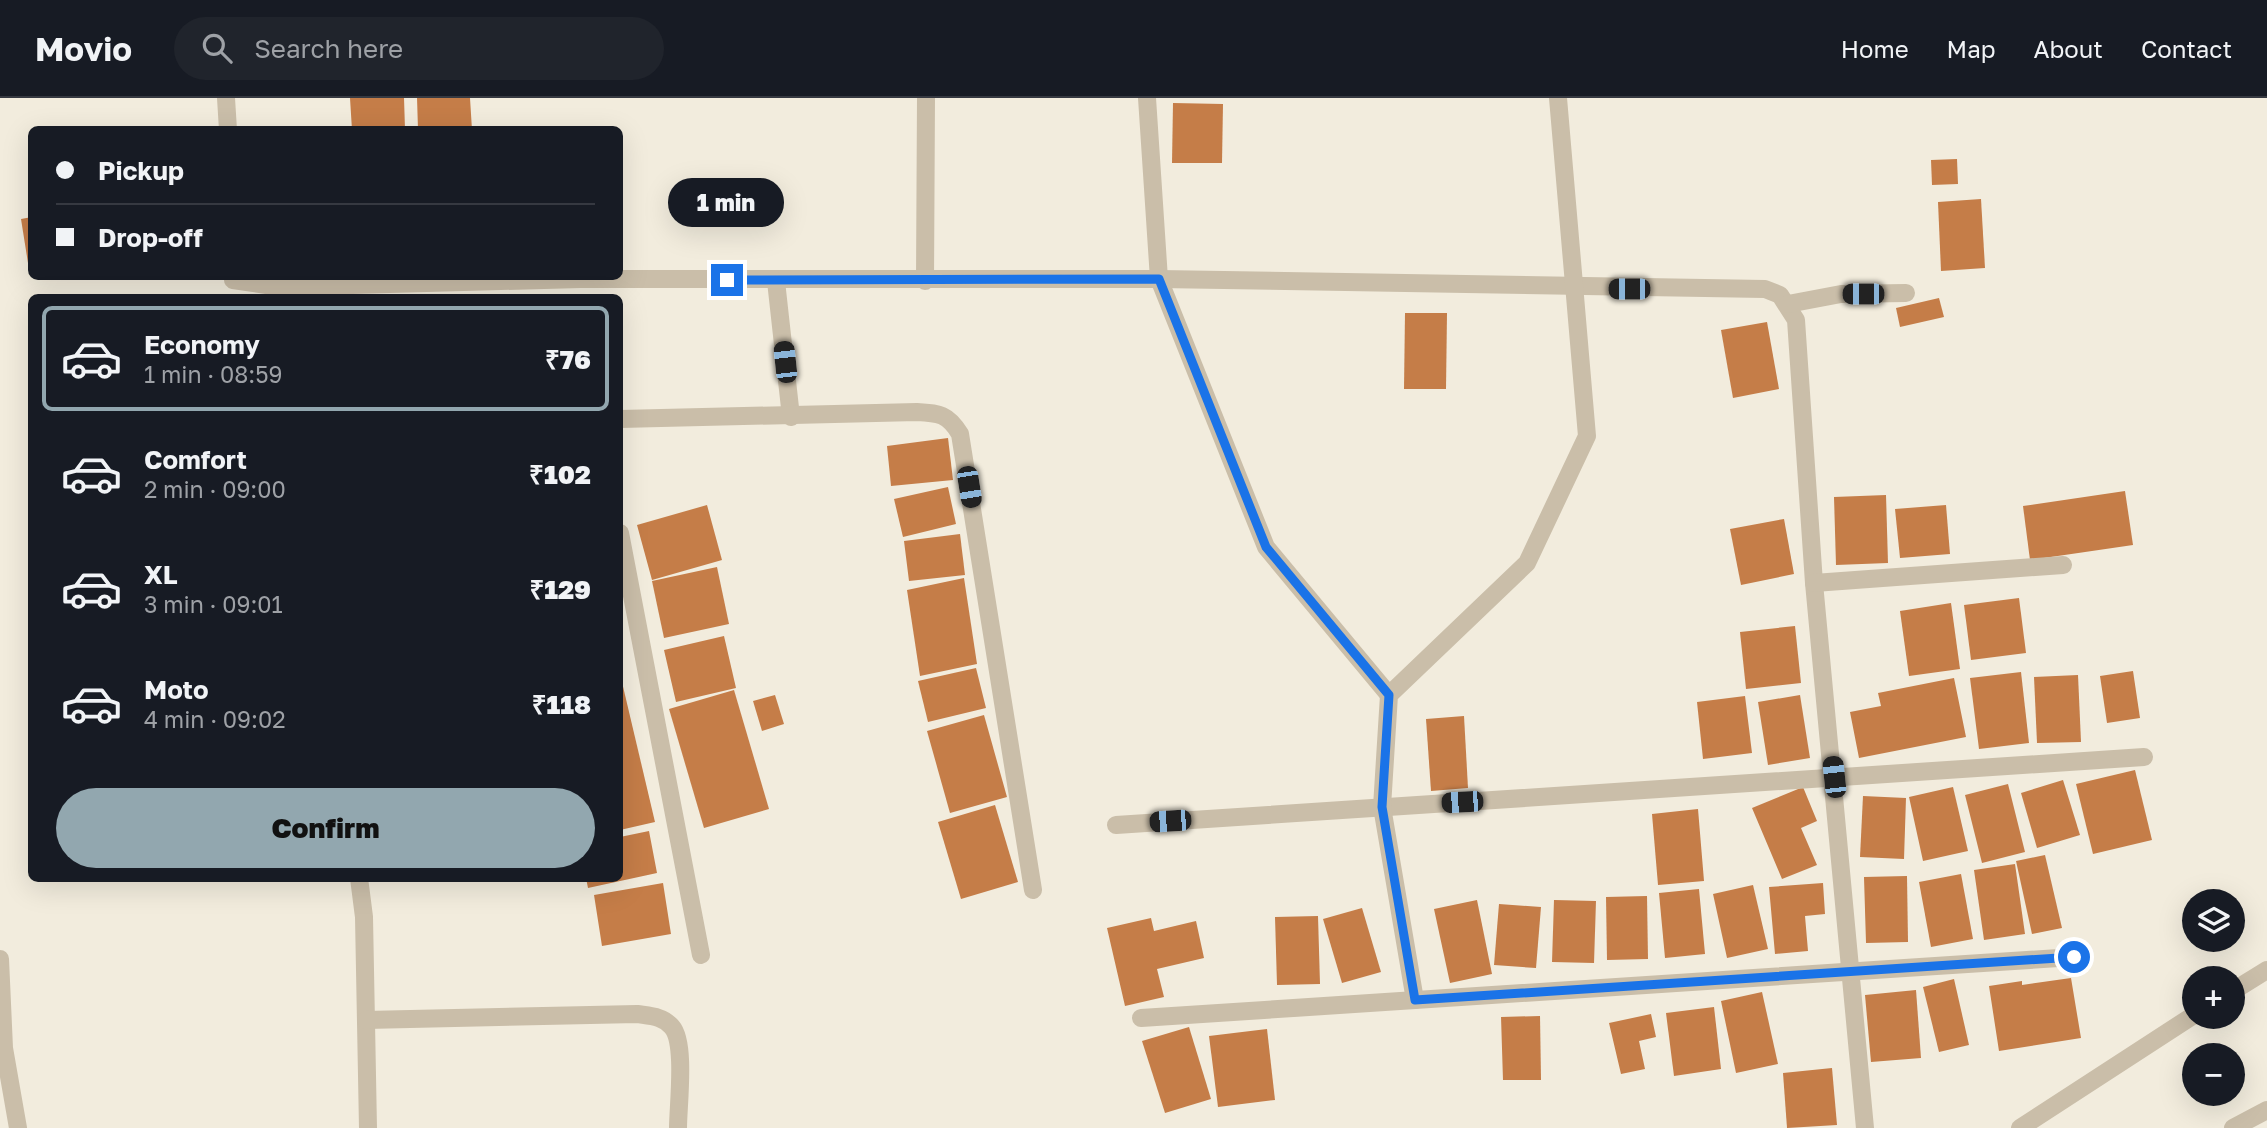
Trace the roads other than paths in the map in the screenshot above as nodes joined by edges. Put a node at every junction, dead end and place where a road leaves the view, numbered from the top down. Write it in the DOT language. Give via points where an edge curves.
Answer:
graph roads {
  1 [pos="226,98"];
  2 [pos="926,98"];
  3 [pos="1147,98"];
  4 [pos="1558,98"];
  5 [pos="228,126"];
  6 [pos="623,279"];
  7 [pos="1159,279"];
  8 [pos="542,280"];
  9 [pos="776,281"];
  10 [pos="925,281"];
  11 [pos="232,285"];
  12 [pos="1576,288"];
  13 [pos="1906,293"];
  14 [pos="1788,304"];
  15 [pos="791,417"];
  16 [pos="623,419"];
  17 [pos="623,549"];
  18 [pos="2063,565"];
  19 [pos="1815,583"];
  20 [pos="1389,695"];
  21 [pos="2144,757"];
  22 [pos="1834,777"];
  23 [pos="1382,807"];
  24 [pos="1116,824"];
  25 [pos="360,882"];
  26 [pos="1033,890"];
  27 [pos="701,955"];
  28 [pos="2074,957"];
  29 [pos="0,959"];
  30 [pos="2267,970"];
  31 [pos="1850,972"];
  32 [pos="2245,984"];
  33 [pos="1415,1000"];
  34 [pos="1141,1018"];
  35 [pos="366,1020"];
  36 [pos="2182,1023"];
  37 [pos="2267,1110"];
  38 [pos="18,1128"];
  39 [pos="368,1128"];
  40 [pos="678,1128"];
  41 [pos="1865,1128"];
  42 [pos="2020,1128"];
  43 [pos="2233,1128"];
  1 -- 5 [label="street"];
  2 -- 10 [label="street"];
  3 -- 7 [label="street"];
  4 -- 12 [label="street"];
  6 -- 9 [label="street"];
  7 -- 10 [label="street"];
  7 -- 12 [label="street"];
  7 -- 20 [label="street" via="1266,547"];
  8 -- 11 [label="street"];
  9 -- 10 [label="street"];
  9 -- 15 [label="street"];
  12 -- 14 [label="street" via="1765,289"];
  12 -- 20 [label="street" via="1587,436 1527,563"];
  13 -- 14 [label="street" via="1841,294"];
  14 -- 19 [label="street" via="1796,320"];
  15 -- 16 [label="street"];
  15 -- 26 [label="street" via="940,413 951,419 960,434"];
  17 -- 27 [label="street"];
  18 -- 19 [label="street"];
  19 -- 22 [label="street"];
  20 -- 23 [label="street"];
  21 -- 22 [label="street"];
  22 -- 23 [label="street"];
  22 -- 31 [label="street"];
  23 -- 24 [label="street"];
  23 -- 33 [label="street"];
  25 -- 35 [label="street"];
  28 -- 31 [label="street"];
  29 -- 38 [label="street" via="4,1048"];
  30 -- 32 [label="street"];
  31 -- 33 [label="street"];
  31 -- 41 [label="street"];
  33 -- 34 [label="street"];
  35 -- 39 [label="street"];
  35 -- 40 [label="street" via="660,1017 674,1028 679,1051"];
  36 -- 42 [label="street"];
  37 -- 43 [label="street"];
}
